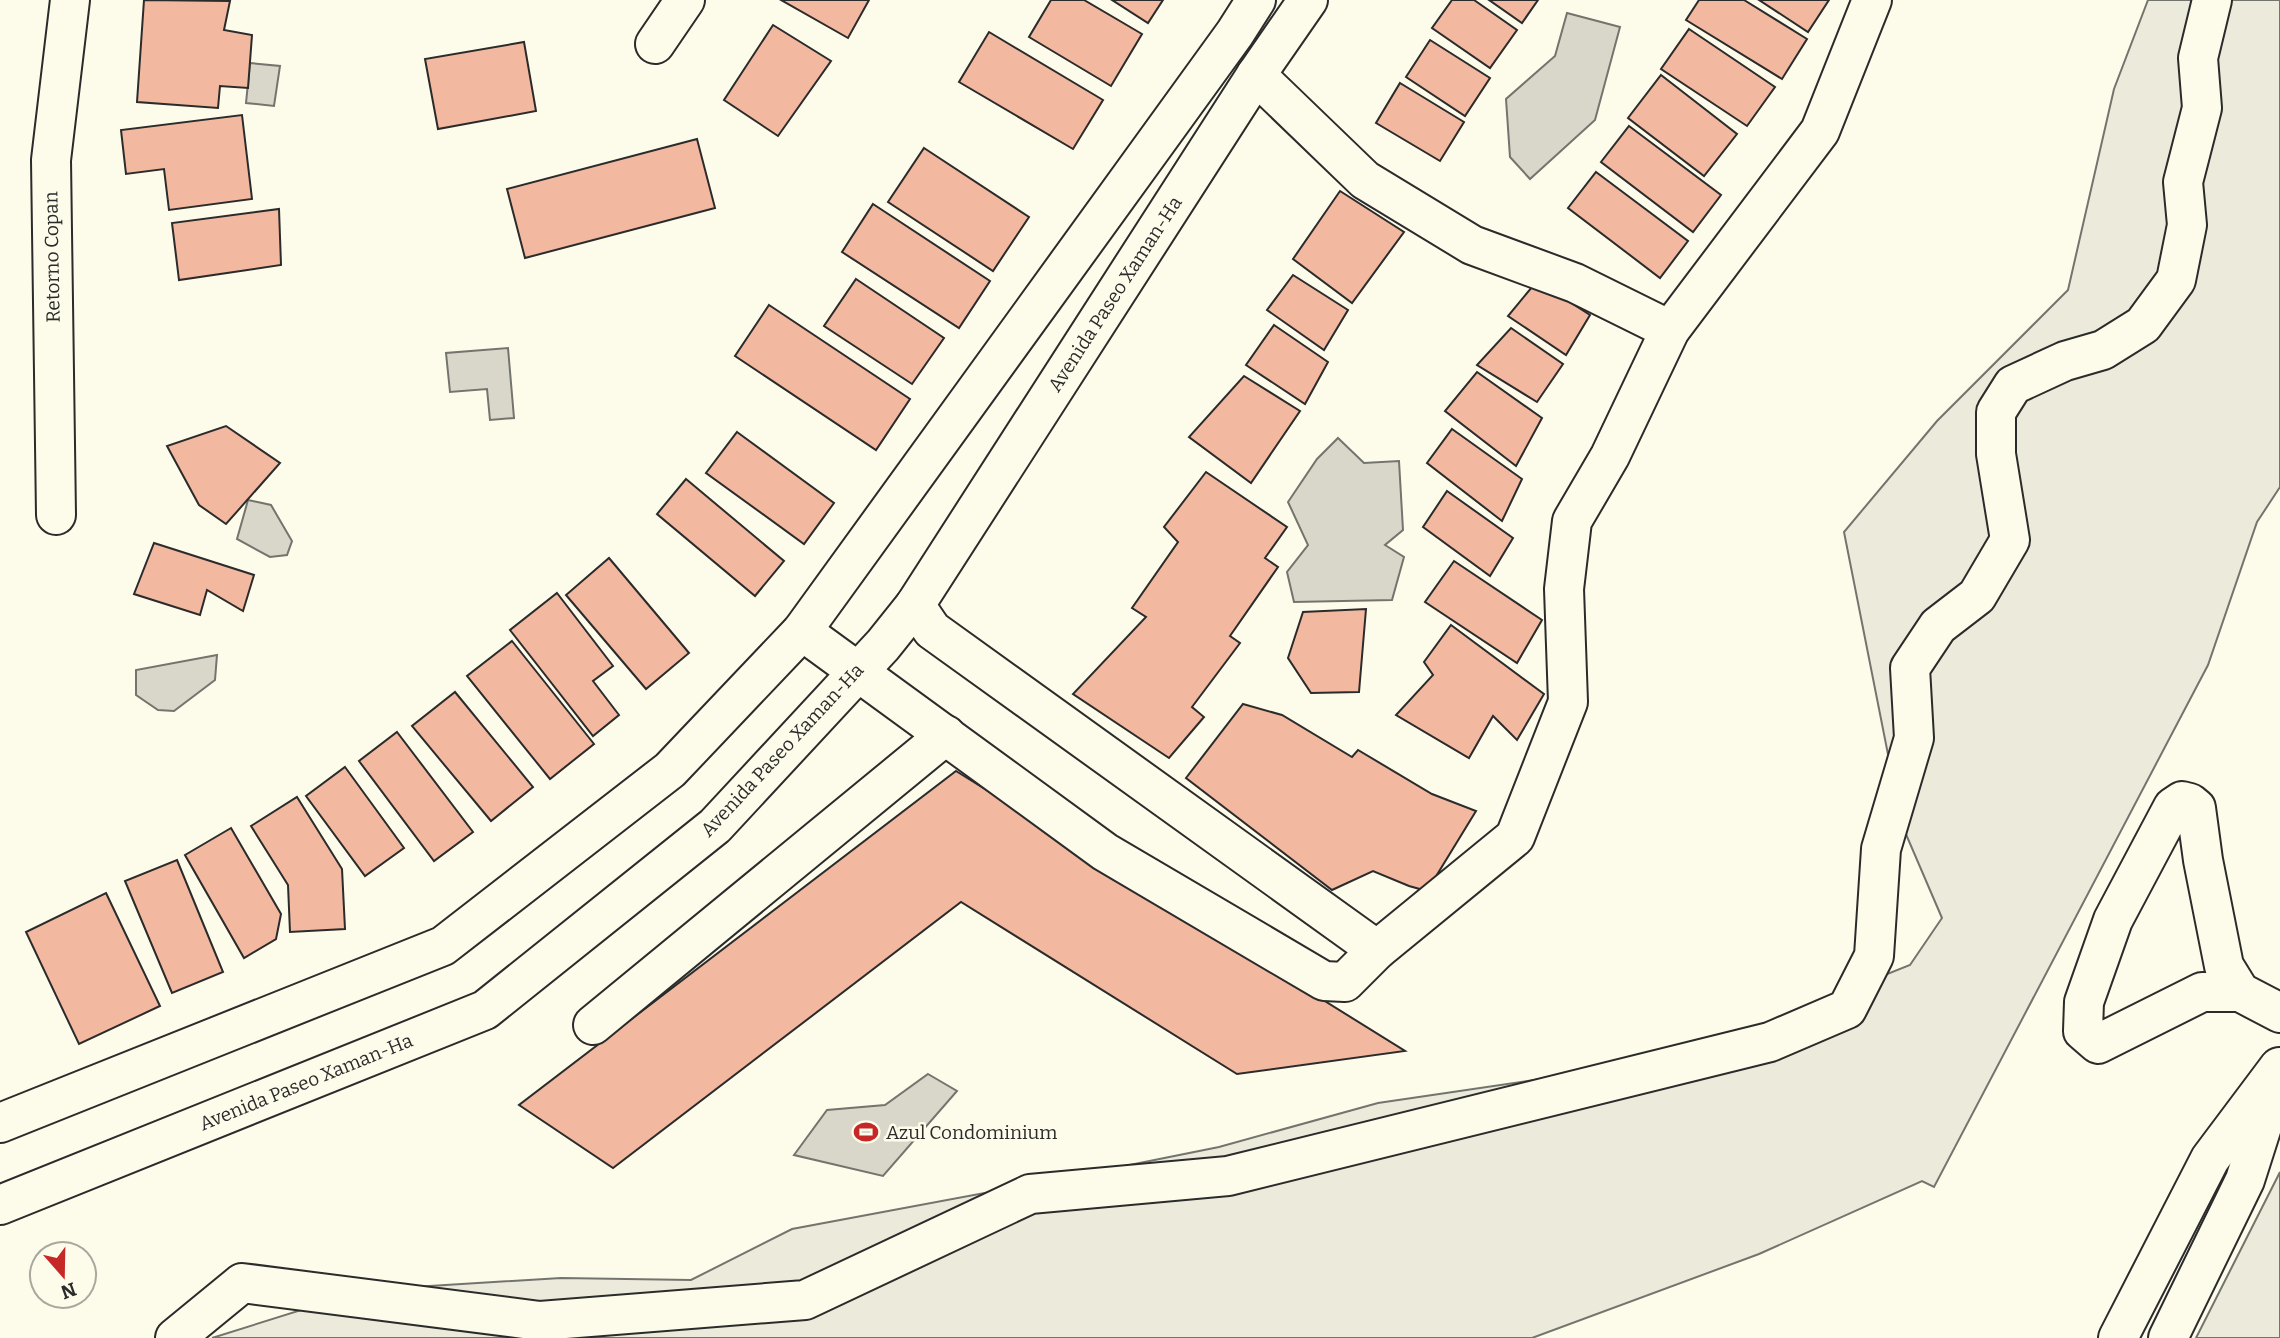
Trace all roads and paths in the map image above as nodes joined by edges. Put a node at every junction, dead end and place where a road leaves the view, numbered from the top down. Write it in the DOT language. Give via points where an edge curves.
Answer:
graph roads {
  1 [pos="70,0"];
  2 [pos="684,0"];
  3 [pos="1256,0"];
  4 [pos="1308,0"];
  5 [pos="1872,0"];
  6 [pos="2212,0"];
  7 [pos="655,44"];
  8 [pos="1256,75"];
  9 [pos="1670,330"];
  10 [pos="56,515"];
  11 [pos="915,605"];
  12 [pos="802,631"];
  13 [pos="858,671"];
  14 [pos="946,735"];
  15 [pos="1377,950"];
  16 [pos="2240,992"];
  17 [pos="2280,1013"];
  18 [pos="593,1025"];
  19 [pos="2280,1068"];
  20 [pos="0,1123"];
  21 [pos="0,1205"];
  22 [pos="175,1338"];
  23 [pos="2118,1338"];
  24 [pos="2168,1338"];
  1 -- 10 [label="main road, Retorno Copan" via="51,160"];
  2 -- 7 [label="main road"];
  3 -- 12 [label="main road"];
  4 -- 8 [label="main road, Avenida Paseo Xaman-Ha"];
  5 -- 9 [label="main road" via="1820,131"];
  6 -- 22 [label="main road" via="2198,58 2202,108 2183,182 2187,225 2176,280 2143,326 2103,350 2065,361 2014,385 1997,412 1996,454 2010,540 1977,596 1938,626 1910,668 1914,738 1881,849 1874,956 1847,1009 1770,1042 1228,1176 1030,1194 805,1300 540,1321 242,1283"];
  8 -- 9 [label="main road" via="1364,180 1472,245 1575,283"];
  8 -- 11 [label="main road, Avenida Paseo Xaman-Ha"];
  9 -- 15 [label="main road" via="1573,522 1564,589 1568,702 1515,837"];
  11 -- 13 [label="main road, Avenida Paseo Xaman-Ha"];
  11 -- 15 [label="main road" via="932,630"];
  12 -- 13 [label="main road"];
  12 -- 20 [label="main road" via="670,770 443,946"];
  13 -- 14 [label="main road"];
  13 -- 21 [label="main road, Avenida Paseo Xaman-Ha" via="715,826 485,1010"];
  14 -- 15 [label="main road" via="1105,852 1324,981 1345,982"];
  14 -- 18 [label="main road"];
  16 -- 16 [label="main road" via="2224,966 2196,808 2182,801 2173,807 2113,920 2084,1002 2083,1031 2098,1044 2202,992"];
  16 -- 17 [label="main road"];
  19 -- 23 [label="main road" via="2210,1158"];
  19 -- 24 [label="main road" via="2245,1180"];
}
